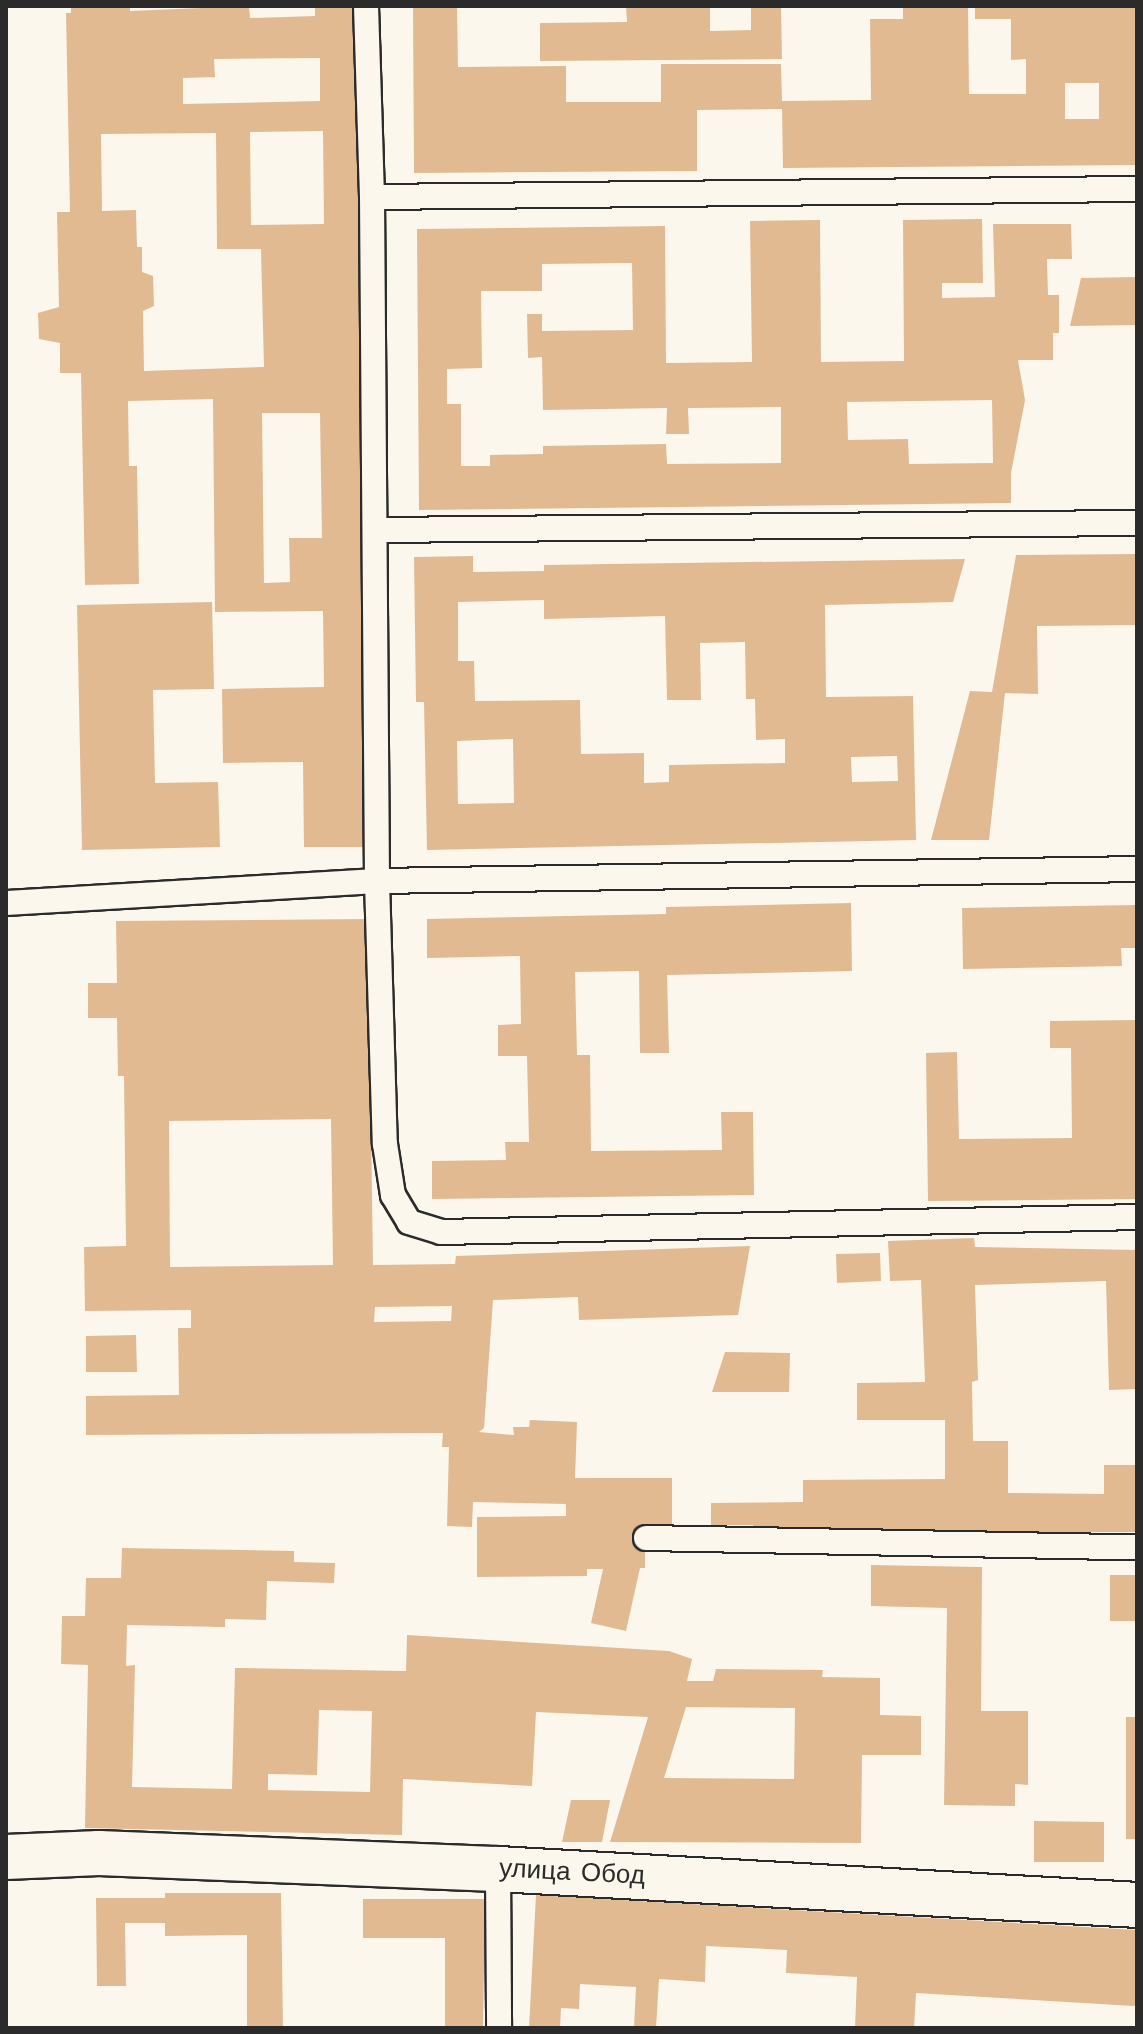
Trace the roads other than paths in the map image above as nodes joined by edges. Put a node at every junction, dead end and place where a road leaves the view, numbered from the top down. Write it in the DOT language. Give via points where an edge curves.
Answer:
graph roads {
  1 [pos="366,6"];
  2 [pos="1137,189"];
  3 [pos="372,197"];
  4 [pos="1137,523"];
  5 [pos="375,530"];
  6 [pos="1137,869"];
  7 [pos="377,881"];
  8 [pos="6,903"];
  9 [pos="1137,1217"];
  10 [pos="646,1538"];
  11 [pos="1137,1547"];
  12 [pos="6,1857"];
  13 [pos="498,1869"];
  14 [pos="1137,1905"];
  15 [pos="499,2028"];
  1 -- 3 [label="lane"];
  2 -- 3 [label="lane"];
  3 -- 5 [label="lane"];
  4 -- 5 [label="lane"];
  5 -- 7 [label="lane"];
  6 -- 7 [label="lane"];
  7 -- 8 [label="lane"];
  7 -- 9 [label="lane" via="385,1144 393,1195 409,1222 441,1232"];
  10 -- 11 [label="lane"];
  12 -- 13 [label="street, улица Обод" via="99,1853"];
  13 -- 14 [label="street, улица Обод"];
  13 -- 15 [label="lane"];
}
